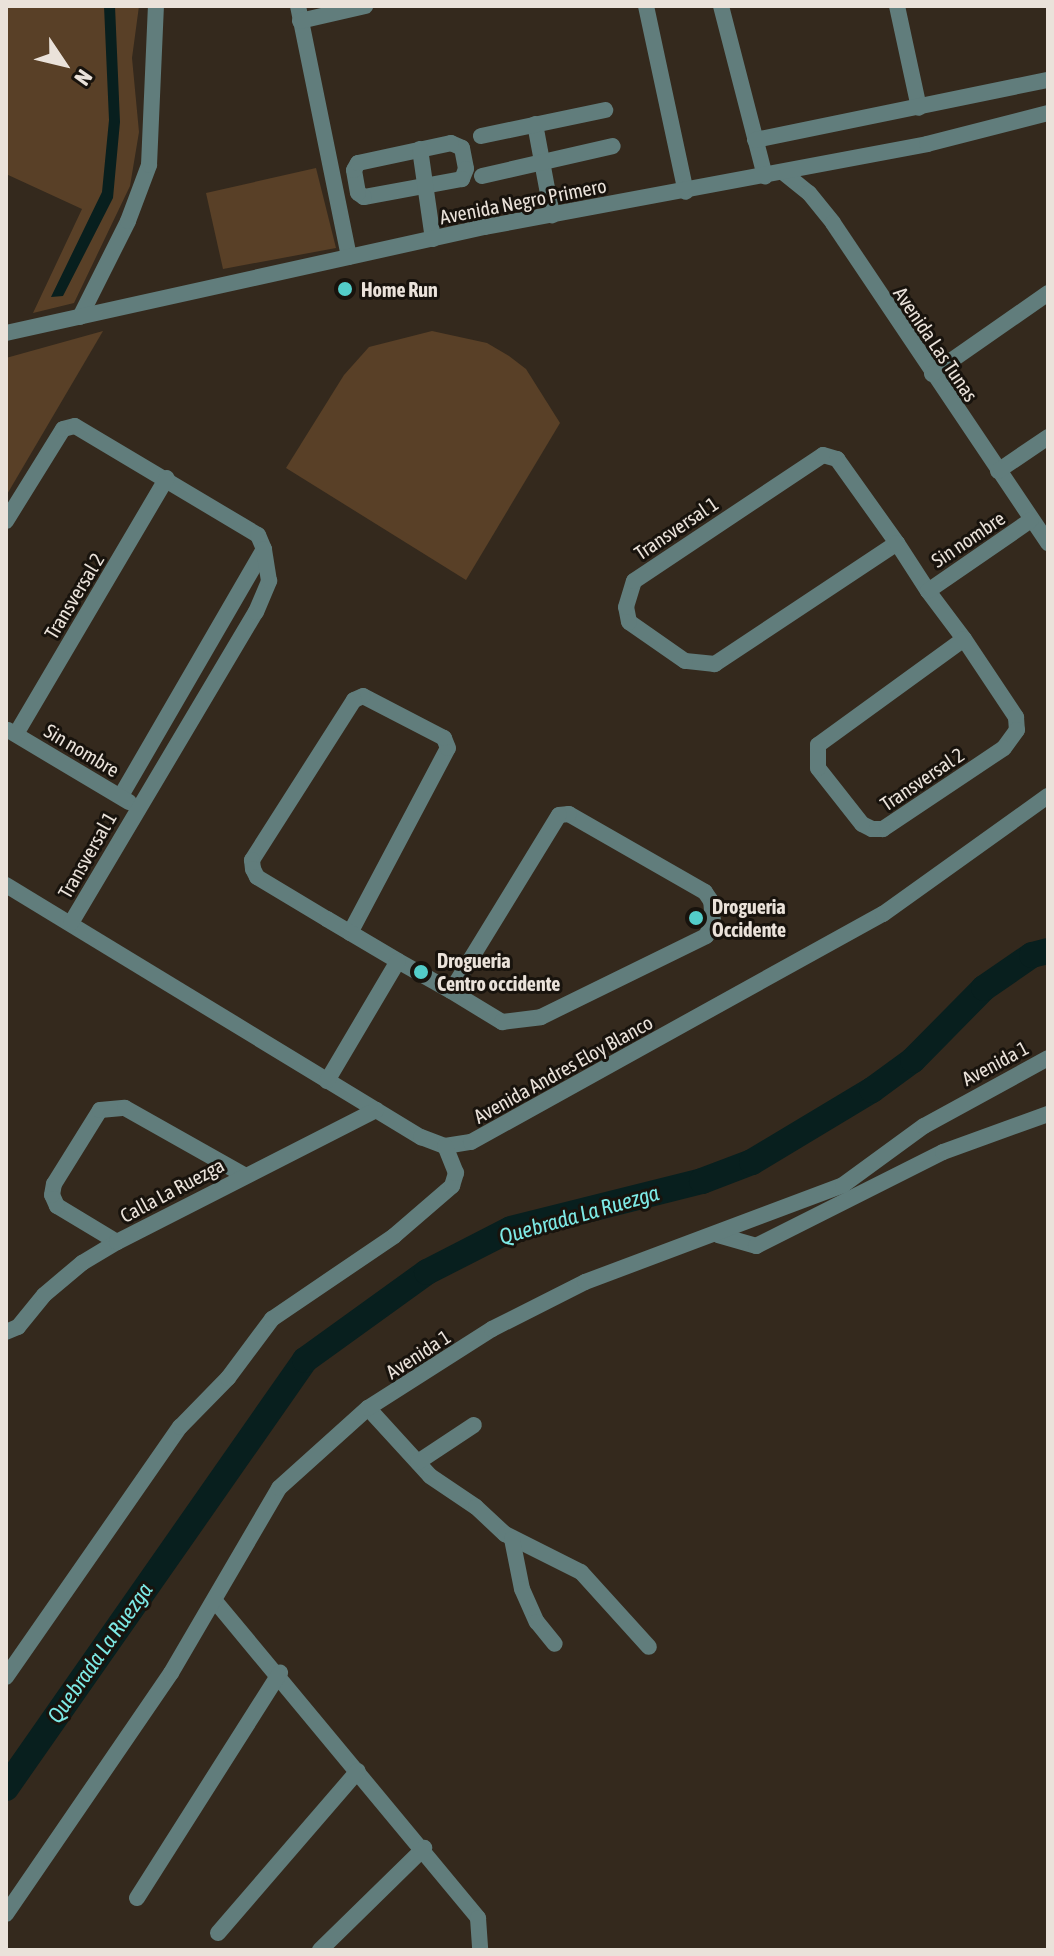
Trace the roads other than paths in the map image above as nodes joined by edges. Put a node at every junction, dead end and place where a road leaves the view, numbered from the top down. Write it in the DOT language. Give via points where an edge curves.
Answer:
graph roads {
  1 [pos="156,6"];
  2 [pos="365,6"];
  3 [pos="646,6"];
  4 [pos="721,6"];
  5 [pos="897,6"];
  6 [pos="299,13"];
  7 [pos="1048,80"];
  8 [pos="919,108"];
  9 [pos="605,110"];
  10 [pos="1048,113"];
  11 [pos="535,124"];
  12 [pos="481,136"];
  13 [pos="755,140"];
  14 [pos="613,146"];
  15 [pos="420,149"];
  16 [pos="542,163"];
  17 [pos="784,173"];
  18 [pos="482,176"];
  19 [pos="765,176"];
  20 [pos="425,185"];
  21 [pos="686,192"];
  22 [pos="552,215"];
  23 [pos="433,239"];
  24 [pos="349,257"];
  25 [pos="1048,293"];
  26 [pos="80,317"];
  27 [pos="6,333"];
  28 [pos="932,374"];
  29 [pos="1048,437"];
  30 [pos="998,471"];
  31 [pos="167,478"];
  32 [pos="1031,520"];
  33 [pos="6,521"];
  34 [pos="897,543"];
  35 [pos="1048,543"];
  36 [pos="264,549"];
  37 [pos="928,591"];
  38 [pos="964,639"];
  39 [pos="11,732"];
  40 [pos="121,796"];
  41 [pos="1048,796"];
  42 [pos="137,807"];
  43 [pos="6,885"];
  44 [pos="71,923"];
  45 [pos="350,933"];
  46 [pos="398,961"];
  47 [pos="451,991"];
  48 [pos="1048,1058"];
  49 [pos="327,1081"];
  50 [pos="376,1110"];
  51 [pos="1048,1114"];
  52 [pos="445,1146"];
  53 [pos="244,1175"];
  54 [pos="718,1235"];
  55 [pos="117,1242"];
  56 [pos="6,1332"];
  57 [pos="368,1408"];
  58 [pos="474,1425"];
  59 [pos="418,1462"];
  60 [pos="512,1539"];
  61 [pos="215,1601"];
  62 [pos="555,1644"];
  63 [pos="649,1647"];
  64 [pos="280,1673"];
  65 [pos="6,1677"];
  66 [pos="358,1771"];
  67 [pos="424,1848"];
  68 [pos="137,1898"];
  69 [pos="6,1914"];
  70 [pos="218,1933"];
  71 [pos="480,1943"];
  72 [pos="320,1950"];
  73 [pos="468,1950"];
  1 -- 26 [label="street" via="149,165 128,221"];
  2 -- 6 [label="street"];
  3 -- 21 [label="street"];
  4 -- 13 [label="street"];
  5 -- 8 [label="street"];
  6 -- 24 [label="street"];
  7 -- 8 [label="street"];
  8 -- 13 [label="street"];
  9 -- 11 [label="street"];
  10 -- 17 [label="street, Avenida Negro Primero"];
  11 -- 12 [label="street"];
  11 -- 16 [label="street"];
  13 -- 19 [label="street"];
  14 -- 16 [label="street"];
  15 -- 20 [label="street"];
  15 -- 20 [label="street" via="456,144 466,169 462,179"];
  15 -- 20 [label="street" via="358,163 354,170 358,193 364,197"];
  16 -- 18 [label="street"];
  16 -- 22 [label="street"];
  17 -- 19 [label="street, Avenida Negro Primero"];
  17 -- 28 [label="street, Avenida Las Tunas" via="833,223"];
  19 -- 21 [label="street, Avenida Negro Primero"];
  20 -- 23 [label="street"];
  21 -- 22 [label="street, Avenida Negro Primero"];
  22 -- 23 [label="street, Avenida Negro Primero"];
  23 -- 24 [label="street, Avenida Negro Primero"];
  24 -- 26 [label="street, Avenida Negro Primero"];
  25 -- 28 [label="street"];
  26 -- 27 [label="street, Avenida Negro Primero"];
  28 -- 30 [label="street, Avenida Las Tunas"];
  29 -- 30 [label="street"];
  30 -- 32 [label="street, Avenida Las Tunas"];
  31 -- 33 [label="street" via="75,426 63,429"];
  31 -- 36 [label="street" via="258,535"];
  31 -- 39 [label="street, Transversal 2"];
  32 -- 35 [label="street, Avenida Las Tunas"];
  32 -- 37 [label="street, Sin nombre"];
  34 -- 34 [label="street, Transversal 1" via="837,459 823,455 634,581 627,593 629,622 685,661 715,664"];
  34 -- 37 [label="street, Transversal 1"];
  36 -- 40 [label="street, Transversal 1"];
  36 -- 42 [label="street, Transversal 1" via="269,581 256,612"];
  37 -- 38 [label="street, Transversal 2"];
  38 -- 38 [label="street, Transversal 2" via="1016,717 1012,739 883,829 862,824 818,768 818,745"];
  39 -- 40 [label="street, Sin nombre"];
  40 -- 42 [label="street, Sin nombre"];
  41 -- 52 [label="street, Avenida Andres Eloy Blanco" via="883,914 471,1142"];
  42 -- 44 [label="street, Transversal 1"];
  43 -- 44 [label="street"];
  44 -- 49 [label="street"];
  45 -- 45 [label="street" via="257,877 252,860 354,700 363,696 444,738 448,748"];
  45 -- 46 [label="street"];
  46 -- 47 [label="street"];
  46 -- 49 [label="street"];
  47 -- 47 [label="street" via="559,815 569,814 705,892 711,901 713,922 706,936 541,1017 502,1022"];
  48 -- 54 [label="street, Avenida 1" via="935,1119 843,1185"];
  49 -- 50 [label="street"];
  50 -- 52 [label="street"];
  50 -- 53 [label="street, Calla La Ruezga"];
  51 -- 54 [label="street" via="943,1152 756,1246"];
  52 -- 65 [label="street" via="456,1173 452,1186 394,1236 272,1319 228,1378 180,1427"];
  53 -- 55 [label="street, Calla La Ruezga"];
  53 -- 55 [label="street" via="125,1108 100,1110 52,1195 57,1206"];
  54 -- 57 [label="street, Avenida 1" via="649,1255 585,1282 492,1329"];
  55 -- 56 [label="street, Calla La Ruezga" via="82,1263 44,1295 18,1327"];
  57 -- 59 [label="street"];
  57 -- 61 [label="street, Avenida 1" via="279,1488"];
  58 -- 59 [label="street"];
  59 -- 60 [label="street"];
  60 -- 62 [label="street" via="525,1598"];
  60 -- 63 [label="street" via="578,1570"];
  61 -- 64 [label="street"];
  61 -- 69 [label="street, Avenida 1"];
  64 -- 66 [label="street"];
  64 -- 68 [label="street"];
  66 -- 67 [label="street"];
  66 -- 70 [label="street"];
  67 -- 71 [label="street" via="478,1918"];
  67 -- 72 [label="street"];
  71 -- 73 [label="street"];
}
